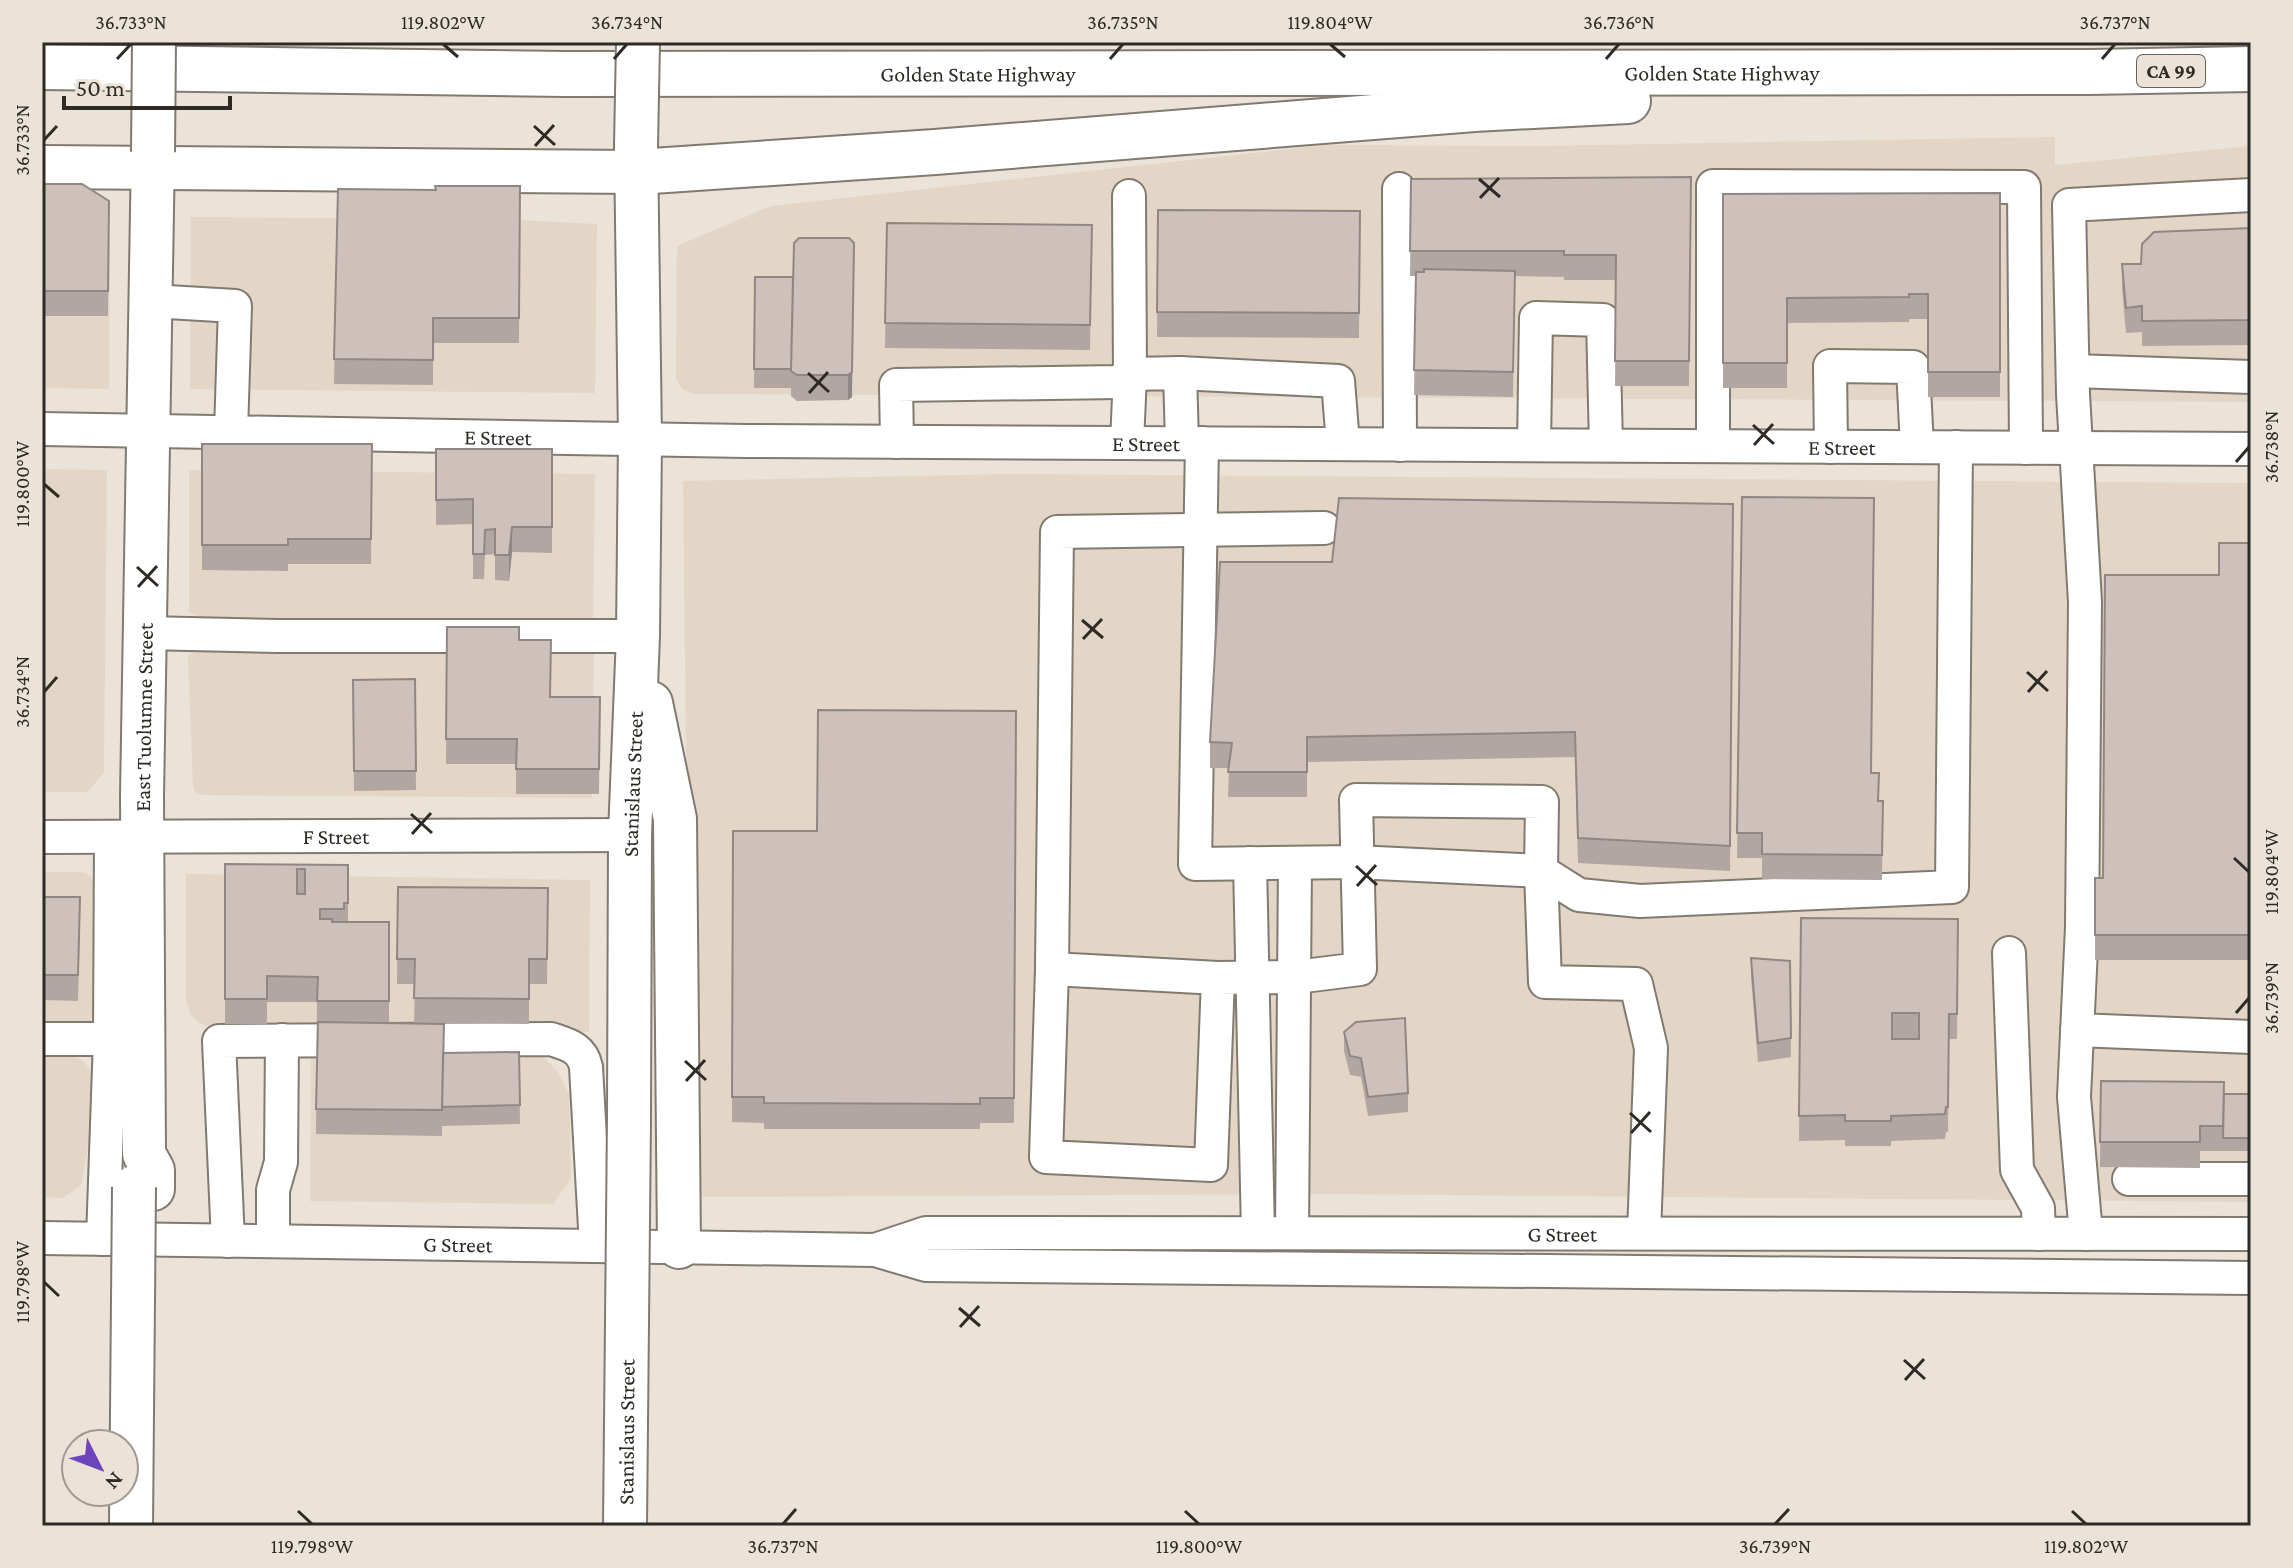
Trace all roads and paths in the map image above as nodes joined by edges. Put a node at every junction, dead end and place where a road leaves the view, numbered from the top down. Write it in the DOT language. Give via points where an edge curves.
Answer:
graph roads {
  1 [pos="154,42"];
  2 [pos="638,42"];
  3 [pos="42,67"];
  4 [pos="2251,69"];
  5 [pos="2090,72"];
  6 [pos="565,74"];
  7 [pos="42,98"];
  8 [pos="636,159"];
  9 [pos="153,160"];
  10 [pos="42,167"];
  11 [pos="1399,189"];
  12 [pos="2251,195"];
  13 [pos="1129,196"];
  14 [pos="151,301"];
  15 [pos="2073,371"];
  16 [pos="1180,373"];
  17 [pos="1130,374"];
  18 [pos="2251,377"];
  19 [pos="42,429"];
  20 [pos="149,430"];
  21 [pos="231,432"];
  22 [pos="640,439"];
  23 [pos="897,442"];
  24 [pos="1127,443"];
  25 [pos="1192,443"];
  26 [pos="1343,444"];
  27 [pos="1400,445"];
  28 [pos="1534,445"];
  29 [pos="1606,445"];
  30 [pos="1713,446"];
  31 [pos="1831,447"];
  32 [pos="1917,447"];
  33 [pos="1956,447"];
  34 [pos="2026,448"];
  35 [pos="2075,448"];
  36 [pos="2251,449"];
  37 [pos="1324,528"];
  38 [pos="1201,531"];
  39 [pos="145,633"];
  40 [pos="638,636"];
  41 [pos="630,835"];
  42 [pos="42,837"];
  43 [pos="127,837"];
  44 [pos="1356,862"];
  45 [pos="1250,863"];
  46 [pos="1295,863"];
  47 [pos="1541,871"];
  48 [pos="2009,953"];
  49 [pos="1052,969"];
  50 [pos="1252,976"];
  51 [pos="1296,977"];
  52 [pos="1218,978"];
  53 [pos="2077,1030"];
  54 [pos="2251,1037"];
  55 [pos="42,1039"];
  56 [pos="110,1039"];
  57 [pos="282,1040"];
  58 [pos="143,1177"];
  59 [pos="2129,1179"];
  60 [pos="2251,1179"];
  61 [pos="226,1181"];
  62 [pos="275,1183"];
  63 [pos="1258,1233"];
  64 [pos="1292,1233"];
  65 [pos="1644,1233"];
  66 [pos="2039,1234"];
  67 [pos="2086,1234"];
  68 [pos="2251,1234"];
  69 [pos="42,1238"];
  70 [pos="103,1239"];
  71 [pos="228,1241"];
  72 [pos="273,1241"];
  73 [pos="596,1246"];
  74 [pos="679,1247"];
  75 [pos="875,1250"];
  76 [pos="2251,1278"];
  77 [pos="131,1526"];
  78 [pos="150,1526"];
  79 [pos="625,1526"];
  1 -- 9 [label="main road, East Tuolumne Street, bridge"];
  2 -- 8 [label="main road, Stanislaus Street, bridge"];
  3 -- 6 [label="highway, Golden State Highway / CA 99"];
  4 -- 5 [label="highway, Golden State Highway / CA 99"];
  5 -- 6 [label="highway, Golden State Highway / CA 99"];
  5 -- 8 [label="highway" via="1474,109 935,152"];
  6 -- 7 [label="highway"];
  8 -- 9 [label="main road"];
  8 -- 22 [label="main road, Stanislaus Street"];
  9 -- 10 [label="main road"];
  9 -- 14 [label="main road, East Tuolumne Street"];
  11 -- 27 [label="street"];
  12 -- 15 [label="street" via="2069,205"];
  13 -- 17 [label="street"];
  14 -- 20 [label="main road, East Tuolumne Street"];
  14 -- 21 [label="street" via="235,306"];
  15 -- 18 [label="street"];
  15 -- 35 [label="street"];
  16 -- 17 [label="street"];
  16 -- 25 [label="street"];
  16 -- 26 [label="street" via="1338,381"];
  17 -- 23 [label="street" via="1118,382 896,385"];
  17 -- 24 [label="street"];
  19 -- 20 [label="street, E Street"];
  20 -- 21 [label="street, E Street"];
  20 -- 39 [label="main road, East Tuolumne Street"];
  21 -- 22 [label="street, E Street"];
  22 -- 23 [label="street, E Street"];
  22 -- 40 [label="main road, Stanislaus Street"];
  23 -- 24 [label="street, E Street"];
  24 -- 25 [label="street, E Street"];
  25 -- 26 [label="street, E Street"];
  25 -- 38 [label="street"];
  26 -- 27 [label="street, E Street"];
  27 -- 28 [label="street, E Street"];
  28 -- 29 [label="street, E Street"];
  28 -- 29 [label="street" via="1536,318 1603,320"];
  29 -- 30 [label="street, E Street"];
  30 -- 31 [label="street, E Street"];
  30 -- 34 [label="street" via="1713,186 1915,186 2024,187"];
  31 -- 32 [label="street, E Street"];
  31 -- 32 [label="street" via="1830,366 1913,367"];
  32 -- 33 [label="street, E Street"];
  33 -- 34 [label="street, E Street"];
  33 -- 47 [label="street" via="1952,887 1640,901 1579,895"];
  34 -- 35 [label="street, E Street"];
  35 -- 36 [label="street, E Street"];
  35 -- 53 [label="street" via="2085,602"];
  37 -- 38 [label="street"];
  38 -- 45 [label="street" via="1195,864"];
  38 -- 49 [label="street" via="1057,532"];
  39 -- 40 [label="street"];
  39 -- 43 [label="main road, East Tuolumne Street"];
  40 -- 41 [label="main road, Stanislaus Street"];
  40 -- 74 [label="main road" via="675,819"];
  41 -- 43 [label="street, F Street"];
  41 -- 79 [label="main road, Stanislaus Street, bridge"];
  42 -- 43 [label="street, F Street"];
  43 -- 56 [label="street"];
  43 -- 58 [label="main road, East Tuolumne Street" via="141,878"];
  44 -- 46 [label="street"];
  44 -- 47 [label="street"];
  44 -- 47 [label="street" via="1356,800 1542,802"];
  44 -- 51 [label="street" via="1360,969"];
  45 -- 46 [label="street"];
  45 -- 50 [label="street"];
  46 -- 51 [label="street"];
  47 -- 65 [label="street" via="1545,982 1636,984 1651,1048"];
  48 -- 66 [label="street" via="2017,1170 2038,1208"];
  49 -- 52 [label="street"];
  49 -- 52 [label="street" via="1046,1157 1211,1165"];
  50 -- 51 [label="street"];
  50 -- 52 [label="street"];
  50 -- 63 [label="street"];
  51 -- 64 [label="street"];
  53 -- 54 [label="street"];
  53 -- 67 [label="street" via="2074,1097"];
  55 -- 56 [label="street"];
  56 -- 70 [label="street"];
  57 -- 61 [label="street" via="219,1041"];
  57 -- 62 [label="street" via="281,1162"];
  57 -- 73 [label="street" via="551,1039 572,1046 584,1055 586,1067"];
  58 -- 77 [label="main road, East Tuolumne Street, bridge"];
  58 -- 78 [label="main road, East Tuolumne Street"];
  59 -- 60 [label="street"];
  61 -- 62 [label="street"];
  61 -- 71 [label="street"];
  62 -- 72 [label="street"];
  63 -- 64 [label="street, G Street"];
  63 -- 75 [label="street, G Street" via="926,1233"];
  64 -- 65 [label="street, G Street"];
  65 -- 66 [label="street, G Street"];
  66 -- 67 [label="street, G Street"];
  67 -- 68 [label="street, G Street"];
  69 -- 70 [label="street, G Street"];
  70 -- 71 [label="street, G Street"];
  71 -- 72 [label="street, G Street"];
  72 -- 73 [label="street, G Street"];
  73 -- 74 [label="street, G Street"];
  74 -- 75 [label="street, G Street"];
  75 -- 76 [label="street, G Street" via="926,1265"];
}
